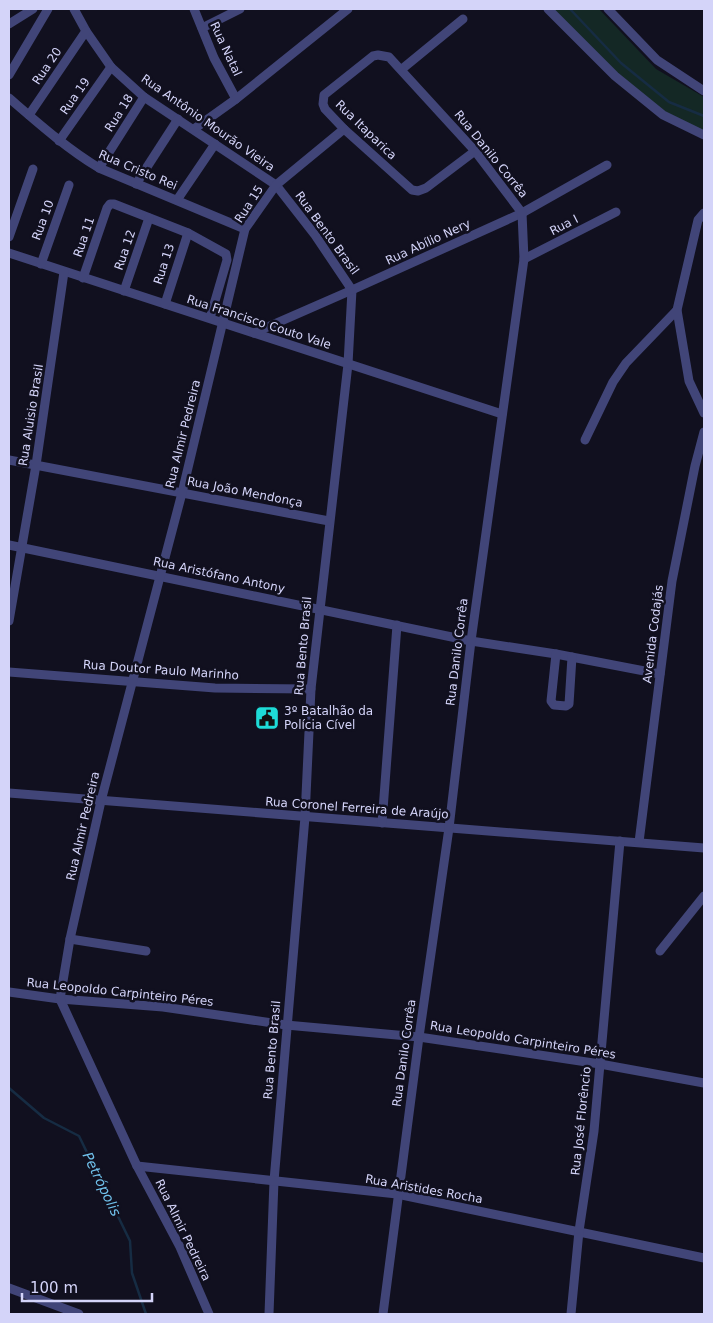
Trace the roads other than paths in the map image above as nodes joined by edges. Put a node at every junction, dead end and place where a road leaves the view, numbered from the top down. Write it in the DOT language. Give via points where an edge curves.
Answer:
graph roads {
  1 [pos="33,9"];
  2 [pos="48,9"];
  3 [pos="74,9"];
  4 [pos="194,9"];
  5 [pos="240,9"];
  6 [pos="348,9"];
  7 [pos="548,9"];
  8 [pos="608,9"];
  9 [pos="463,19"];
  10 [pos="9,24"];
  11 [pos="202,28"];
  12 [pos="86,31"];
  13 [pos="373,56"];
  14 [pos="111,66"];
  15 [pos="402,69"];
  16 [pos="9,75"];
  17 [pos="704,91"];
  18 [pos="144,96"];
  19 [pos="9,98"];
  20 [pos="236,99"];
  21 [pos="29,115"];
  22 [pos="178,119"];
  23 [pos="194,129"];
  24 [pos="344,129"];
  25 [pos="704,135"];
  26 [pos="59,140"];
  27 [pos="215,144"];
  28 [pos="475,151"];
  29 [pos="607,165"];
  30 [pos="99,168"];
  31 [pos="34,169"];
  32 [pos="136,184"];
  33 [pos="69,185"];
  34 [pos="276,185"];
  35 [pos="177,200"];
  36 [pos="616,212"];
  37 [pos="522,213"];
  38 [pos="704,213"];
  39 [pos="149,218"];
  40 [pos="245,229"];
  41 [pos="188,233"];
  42 [pos="9,237"];
  43 [pos="9,253"];
  44 [pos="524,259"];
  45 [pos="41,264"];
  46 [pos="64,272"];
  47 [pos="83,278"];
  48 [pos="352,290"];
  49 [pos="124,291"];
  50 [pos="164,304"];
  51 [pos="677,310"];
  52 [pos="210,318"];
  53 [pos="223,322"];
  54 [pos="254,333"];
  55 [pos="348,364"];
  56 [pos="704,413"];
  57 [pos="502,414"];
  58 [pos="704,432"];
  59 [pos="585,440"];
  60 [pos="9,460"];
  61 [pos="36,465"];
  62 [pos="182,493"];
  63 [pos="329,521"];
  64 [pos="9,545"];
  65 [pos="23,547"];
  66 [pos="160,576"];
  67 [pos="319,609"];
  68 [pos="9,621"];
  69 [pos="396,625"];
  70 [pos="471,641"];
  71 [pos="556,654"];
  72 [pos="572,658"];
  73 [pos="9,672"];
  74 [pos="660,674"];
  75 [pos="133,681"];
  76 [pos="311,690"];
  77 [pos="9,794"];
  78 [pos="101,801"];
  79 [pos="304,817"];
  80 [pos="382,823"];
  81 [pos="449,828"];
  82 [pos="620,841"];
  83 [pos="639,842"];
  84 [pos="704,848"];
  85 [pos="704,896"];
  86 [pos="70,939"];
  87 [pos="146,951"];
  88 [pos="660,951"];
  89 [pos="9,992"];
  90 [pos="60,999"];
  91 [pos="286,1025"];
  92 [pos="419,1037"];
  93 [pos="600,1064"];
  94 [pos="704,1083"];
  95 [pos="137,1166"];
  96 [pos="274,1181"];
  97 [pos="397,1194"];
  98 [pos="579,1231"];
  99 [pos="704,1258"];
  100 [pos="9,1288"];
  101 [pos="54,1310"];
  102 [pos="79,1314"];
  103 [pos="209,1314"];
  104 [pos="269,1314"];
  105 [pos="383,1314"];
  106 [pos="571,1314"];
  1 -- 10 [label="street"];
  2 -- 16 [label="street"];
  3 -- 12 [label="street, Rua Antônio Mourão Vieira"];
  4 -- 11 [label="street, Rua Natal"];
  5 -- 11 [label="street"];
  6 -- 20 [label="street"];
  7 -- 25 [label="street" via="615,76 663,115"];
  8 -- 17 [label="street" via="657,60"];
  9 -- 15 [label="street"];
  11 -- 20 [label="street, Rua Natal"];
  12 -- 14 [label="street, Rua Antônio Mourão Vieira"];
  12 -- 21 [label="street, Rua 20"];
  13 -- 15 [label="street, Rua Danilo Corrêa" via="389,57"];
  13 -- 24 [label="street, Rua Itaparica" via="324,95 324,109"];
  14 -- 18 [label="street, Rua Antônio Mourão Vieira"];
  14 -- 26 [label="street, Rua 19"];
  15 -- 28 [label="street, Rua Danilo Corrêa"];
  18 -- 22 [label="street, Rua Antônio Mourão Vieira"];
  18 -- 30 [label="street, Rua 18"];
  19 -- 21 [label="street, Rua Cristo Rei"];
  20 -- 23 [label="street"];
  21 -- 26 [label="street, Rua Cristo Rei"];
  22 -- 23 [label="street, Rua Antônio Mourão Vieira"];
  22 -- 32 [label="street"];
  23 -- 27 [label="street, Rua Antônio Mourão Vieira"];
  24 -- 28 [label="street, Rua Itaparica" via="412,190 426,188"];
  24 -- 34 [label="street, Rua 15"];
  26 -- 30 [label="street, Rua Cristo Rei"];
  27 -- 34 [label="street, Rua Antônio Mourão Vieira"];
  27 -- 35 [label="street"];
  28 -- 37 [label="street, Rua Danilo Corrêa"];
  29 -- 37 [label="street, Rua Abílio Nery"];
  30 -- 32 [label="street, Rua Cristo Rei"];
  31 -- 42 [label="street"];
  32 -- 35 [label="street, Rua Cristo Rei"];
  33 -- 45 [label="street, Rua 10"];
  34 -- 40 [label="street, Rua 15"];
  34 -- 48 [label="street, Rua Bento Brasil"];
  35 -- 40 [label="street, Rua Cristo Rei"];
  36 -- 44 [label="street, Rua I"];
  37 -- 44 [label="street, Rua Danilo Corrêa"];
  37 -- 48 [label="street, Rua Abílio Nery"];
  38 -- 51 [label="street" via="698,220"];
  39 -- 41 [label="street"];
  39 -- 47 [label="street, Rua 11" via="110,204"];
  39 -- 49 [label="street, Rua 12"];
  40 -- 53 [label="street, Rua 15"];
  41 -- 50 [label="street, Rua 13"];
  41 -- 52 [label="street" via="226,254"];
  43 -- 45 [label="street, Rua Francisco Couto Vale"];
  44 -- 57 [label="street, Rua Danilo Corrêa"];
  45 -- 46 [label="street, Rua Francisco Couto Vale"];
  46 -- 47 [label="street, Rua Francisco Couto Vale"];
  46 -- 61 [label="street, Rua Aluisio Brasil"];
  47 -- 49 [label="street, Rua Francisco Couto Vale"];
  48 -- 54 [label="street, Rua Abílio Nery"];
  48 -- 55 [label="street, Rua Bento Brasil"];
  49 -- 50 [label="street, Rua Francisco Couto Vale"];
  50 -- 52 [label="street, Rua Francisco Couto Vale"];
  51 -- 56 [label="street" via="689,381"];
  51 -- 59 [label="street" via="626,363 613,382"];
  52 -- 53 [label="street, Rua Francisco Couto Vale"];
  53 -- 54 [label="street, Rua Francisco Couto Vale"];
  53 -- 62 [label="street, Rua Almir Pedreira"];
  54 -- 55 [label="street, Rua Francisco Couto Vale"];
  55 -- 57 [label="street, Rua Francisco Couto Vale"];
  55 -- 63 [label="street, Rua Bento Brasil"];
  57 -- 70 [label="street, Rua Danilo Corrêa"];
  58 -- 74 [label="street, Avenida Codajás" via="672,580"];
  60 -- 61 [label="street, Rua João Mendonça"];
  61 -- 62 [label="street, Rua João Mendonça"];
  61 -- 65 [label="street, Rua Aluisio Brasil"];
  62 -- 63 [label="street, Rua João Mendonça"];
  62 -- 66 [label="street, Rua Almir Pedreira"];
  63 -- 67 [label="street, Rua Bento Brasil"];
  64 -- 65 [label="street, Rua Aristófano Antony"];
  65 -- 66 [label="street, Rua Aristófano Antony"];
  65 -- 68 [label="street, Rua Aluisio Brasil"];
  66 -- 67 [label="street, Rua Aristófano Antony"];
  66 -- 75 [label="street, Rua Almir Pedreira"];
  67 -- 69 [label="street, Rua Aristófano Antony"];
  67 -- 76 [label="street, Rua Bento Brasil"];
  69 -- 70 [label="street, Rua Aristófano Antony"];
  69 -- 80 [label="street"];
  70 -- 71 [label="street, Rua Aristófano Antony"];
  70 -- 81 [label="street, Rua Danilo Corrêa"];
  71 -- 72 [label="street, Rua Aristófano Antony"];
  71 -- 72 [label="street" via="551,701 554,705 566,706 569,703"];
  72 -- 74 [label="street, Rua Aristófano Antony"];
  73 -- 75 [label="street, Rua Doutor Paulo Marinho"];
  74 -- 83 [label="street, Avenida Codajás"];
  75 -- 76 [label="street, Rua Doutor Paulo Marinho" via="215,688"];
  75 -- 78 [label="street, Rua Almir Pedreira"];
  76 -- 79 [label="street, Rua Bento Brasil"];
  77 -- 78 [label="street, Rua Coronel Ferreira de Araújo"];
  78 -- 79 [label="street, Rua Coronel Ferreira de Araújo"];
  78 -- 86 [label="street, Rua Almir Pedreira"];
  79 -- 80 [label="street, Rua Coronel Ferreira de Araújo"];
  79 -- 91 [label="street, Rua Bento Brasil"];
  80 -- 81 [label="street, Rua Coronel Ferreira de Araújo"];
  81 -- 82 [label="street, Rua Coronel Ferreira de Araújo"];
  81 -- 92 [label="street, Rua Danilo Corrêa"];
  82 -- 83 [label="street, Rua Coronel Ferreira de Araújo"];
  82 -- 93 [label="street, Rua José Florêncio"];
  83 -- 84 [label="street, Rua Coronel Ferreira de Araújo"];
  85 -- 88 [label="street"];
  86 -- 87 [label="street"];
  86 -- 90 [label="street, Rua Almir Pedreira"];
  89 -- 90 [label="street, Rua Leopoldo Carpinteiro Péres"];
  90 -- 91 [label="street, Rua Leopoldo Carpinteiro Péres" via="163,1007"];
  90 -- 95 [label="street, Rua Almir Pedreira"];
  91 -- 92 [label="street, Rua Leopoldo Carpinteiro Péres"];
  91 -- 96 [label="street, Rua Bento Brasil"];
  92 -- 93 [label="street, Rua Leopoldo Carpinteiro Péres"];
  92 -- 97 [label="street, Rua Danilo Corrêa"];
  93 -- 94 [label="street, Rua Leopoldo Carpinteiro Péres"];
  93 -- 98 [label="street, Rua José Florêncio"];
  95 -- 96 [label="street, Rua Aristides Rocha"];
  95 -- 103 [label="street, Rua Almir Pedreira" via="180,1247"];
  96 -- 97 [label="street, Rua Aristides Rocha"];
  96 -- 104 [label="street, Rua Bento Brasil"];
  97 -- 98 [label="street, Rua Aristides Rocha"];
  97 -- 105 [label="street, Rua Danilo Corrêa"];
  98 -- 99 [label="street, Rua Aristides Rocha"];
  98 -- 106 [label="street, Rua José Florêncio"];
  100 -- 101 [label="street"];
  101 -- 102 [label="street"];
}
